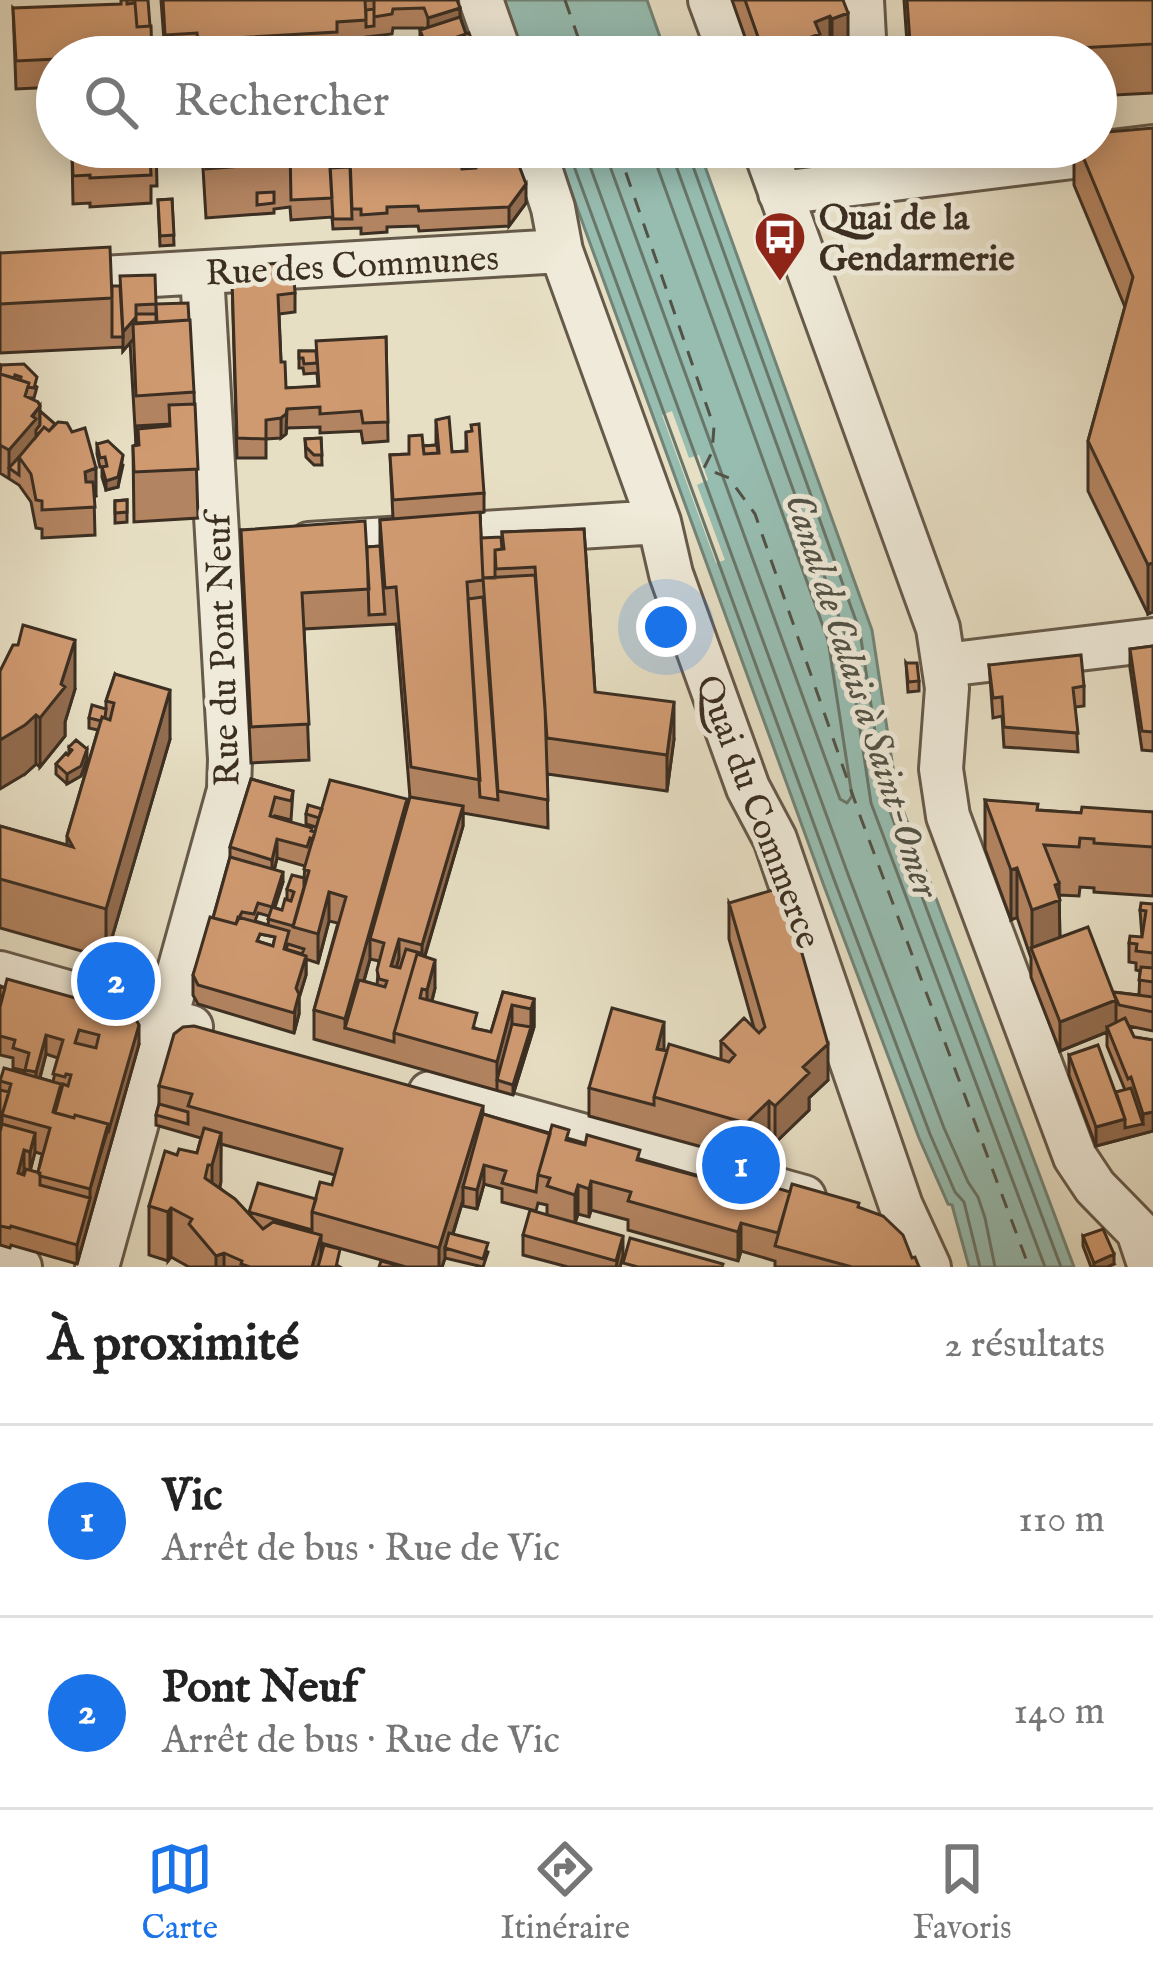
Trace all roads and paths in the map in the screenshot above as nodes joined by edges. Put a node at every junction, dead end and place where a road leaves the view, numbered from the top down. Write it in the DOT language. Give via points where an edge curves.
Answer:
graph roads {
  1 [pos="481,0"];
  2 [pos="710,0"];
  3 [pos="862,0"];
  4 [pos="494,36"];
  5 [pos="723,36"];
  6 [pos="865,36"];
  7 [pos="1153,147"];
  8 [pos="1117,149"];
  9 [pos="540,168"];
  10 [pos="771,168"];
  11 [pos="860,168"];
  12 [pos="780,193"];
  13 [pos="561,251"];
  14 [pos="202,273"];
  15 [pos="0,284"];
  16 [pos="659,522"];
  17 [pos="218,550"];
  18 [pos="1153,640"];
  19 [pos="945,665"];
  20 [pos="948,816"];
  21 [pos="994,820"];
  22 [pos="0,974"];
  23 [pos="167,1020"];
  24 [pos="230,1037"];
  25 [pos="391,1082"];
  26 [pos="909,1227"];
  27 [pos="0,1262"];
  28 [pos="20,1267"];
  29 [pos="97,1267"];
  30 [pos="929,1267"];
  31 [pos="1150,1267"];
  1 -- 4 [label="street"];
  2 -- 5 [label="street"];
  3 -- 6 [label="street"];
  7 -- 8 [label="street"];
  9 -- 13 [label="street, Quai du Commerce"];
  10 -- 12 [label="street"];
  11 -- 12 [label="street"];
  12 -- 19 [label="street"];
  13 -- 14 [label="street, Rue des Communes"];
  13 -- 16 [label="street, Quai du Commerce"];
  14 -- 15 [label="street, Rue des Communes"];
  14 -- 17 [label="street, Rue du Pont Neuf"];
  16 -- 17 [label="street"];
  16 -- 26 [label="street, Quai du Commerce" via="671,574 748,788 775,838"];
  17 -- 23 [label="street, Rue du Pont Neuf" via="230,790"];
  18 -- 19 [label="street"];
  19 -- 20 [label="street" via="941,769"];
  20 -- 21 [label="street"];
  20 -- 31 [label="street" via="1075,1157 1138,1231"];
  22 -- 23 [label="street"];
  23 -- 24 [label="street"];
  23 -- 29 [label="street, Rue du Pont Neuf"];
  25 -- 26 [label="street"];
  26 -- 30 [label="street, Quai du Commerce"];
  27 -- 28 [label="street"];
}
